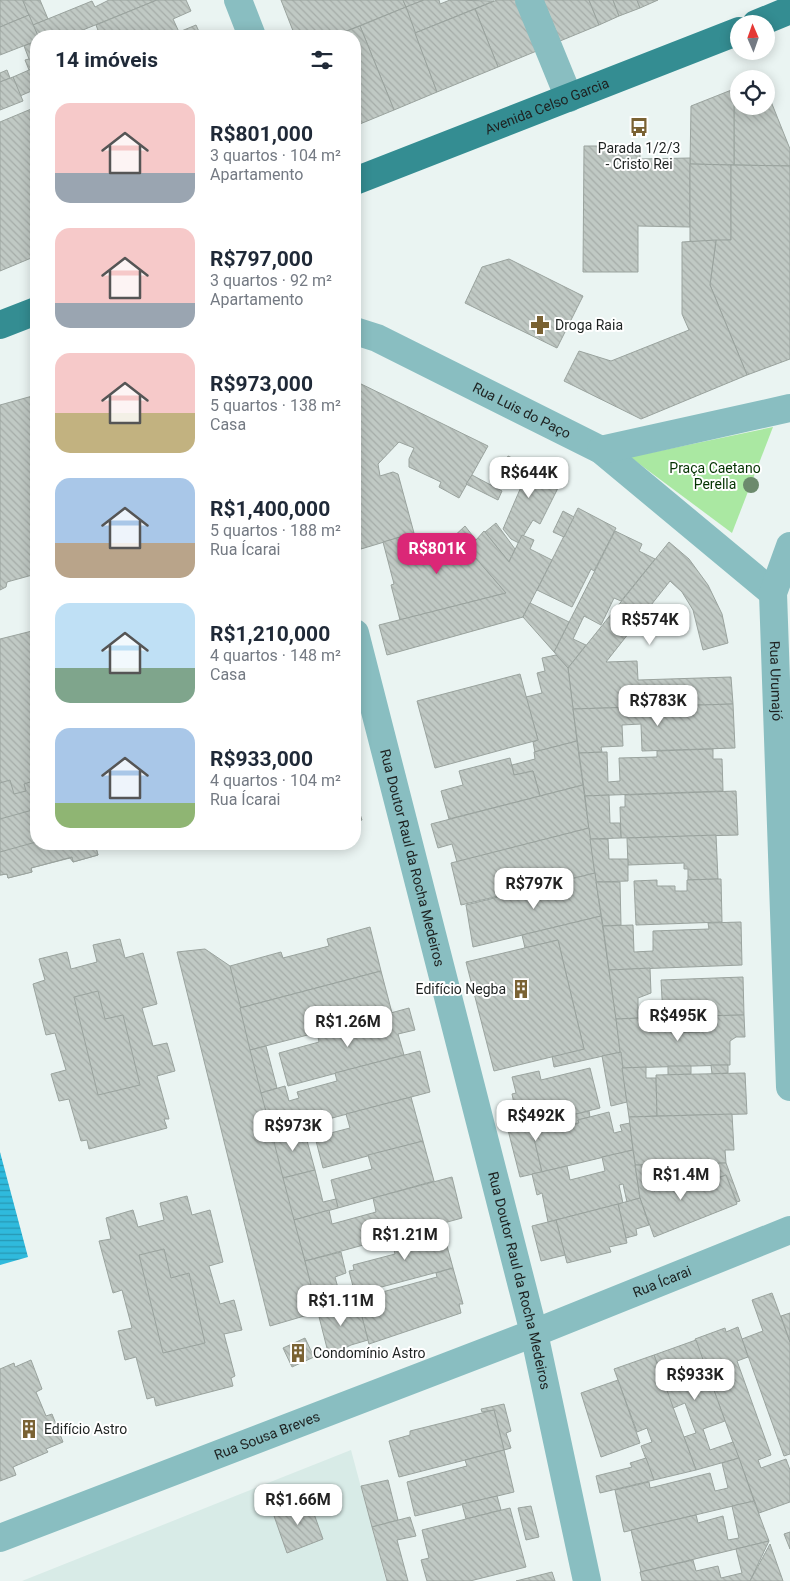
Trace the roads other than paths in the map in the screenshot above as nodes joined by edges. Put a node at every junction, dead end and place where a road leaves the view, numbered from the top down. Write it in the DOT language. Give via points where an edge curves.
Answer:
graph roads {
  1 [pos="238,0"];
  2 [pos="529,0"];
  3 [pos="790,10"];
  4 [pos="775,16"];
  5 [pos="250,30"];
  6 [pos="730,34"];
  7 [pos="569,98"];
  8 [pos="361,179"];
  9 [pos="30,314"];
  10 [pos="0,326"];
  11 [pos="366,335"];
  12 [pos="790,408"];
  13 [pos="601,450"];
  14 [pos="790,546"];
  15 [pos="773,593"];
  16 [pos="361,656"];
  17 [pos="790,1087"];
  18 [pos="790,1230"];
  19 [pos="534,1333"];
  20 [pos="0,1538"];
  21 [pos="587,1581"];
  1 -- 5 [label="street"];
  2 -- 7 [label="street"];
  3 -- 4 [label="main road"];
  6 -- 7 [label="main road, Avenida Celso Garcia"];
  7 -- 8 [label="main road, Avenida Celso Garcia"];
  9 -- 10 [label="main road"];
  11 -- 13 [label="street, Rua Luis do Paço"];
  12 -- 13 [label="street"];
  13 -- 15 [label="street, Rua Luis do Paço"];
  14 -- 15 [label="street, Rua Urumajó"];
  15 -- 17 [label="street, Rua Urumajó"];
  16 -- 19 [label="street, Rua Doutor Raul da Rocha Medeiros"];
  18 -- 19 [label="street, Rua Ícarai"];
  19 -- 20 [label="street, Rua Sousa Breves"];
  19 -- 21 [label="street, Rua Doutor Raul da Rocha Medeiros"];
}
